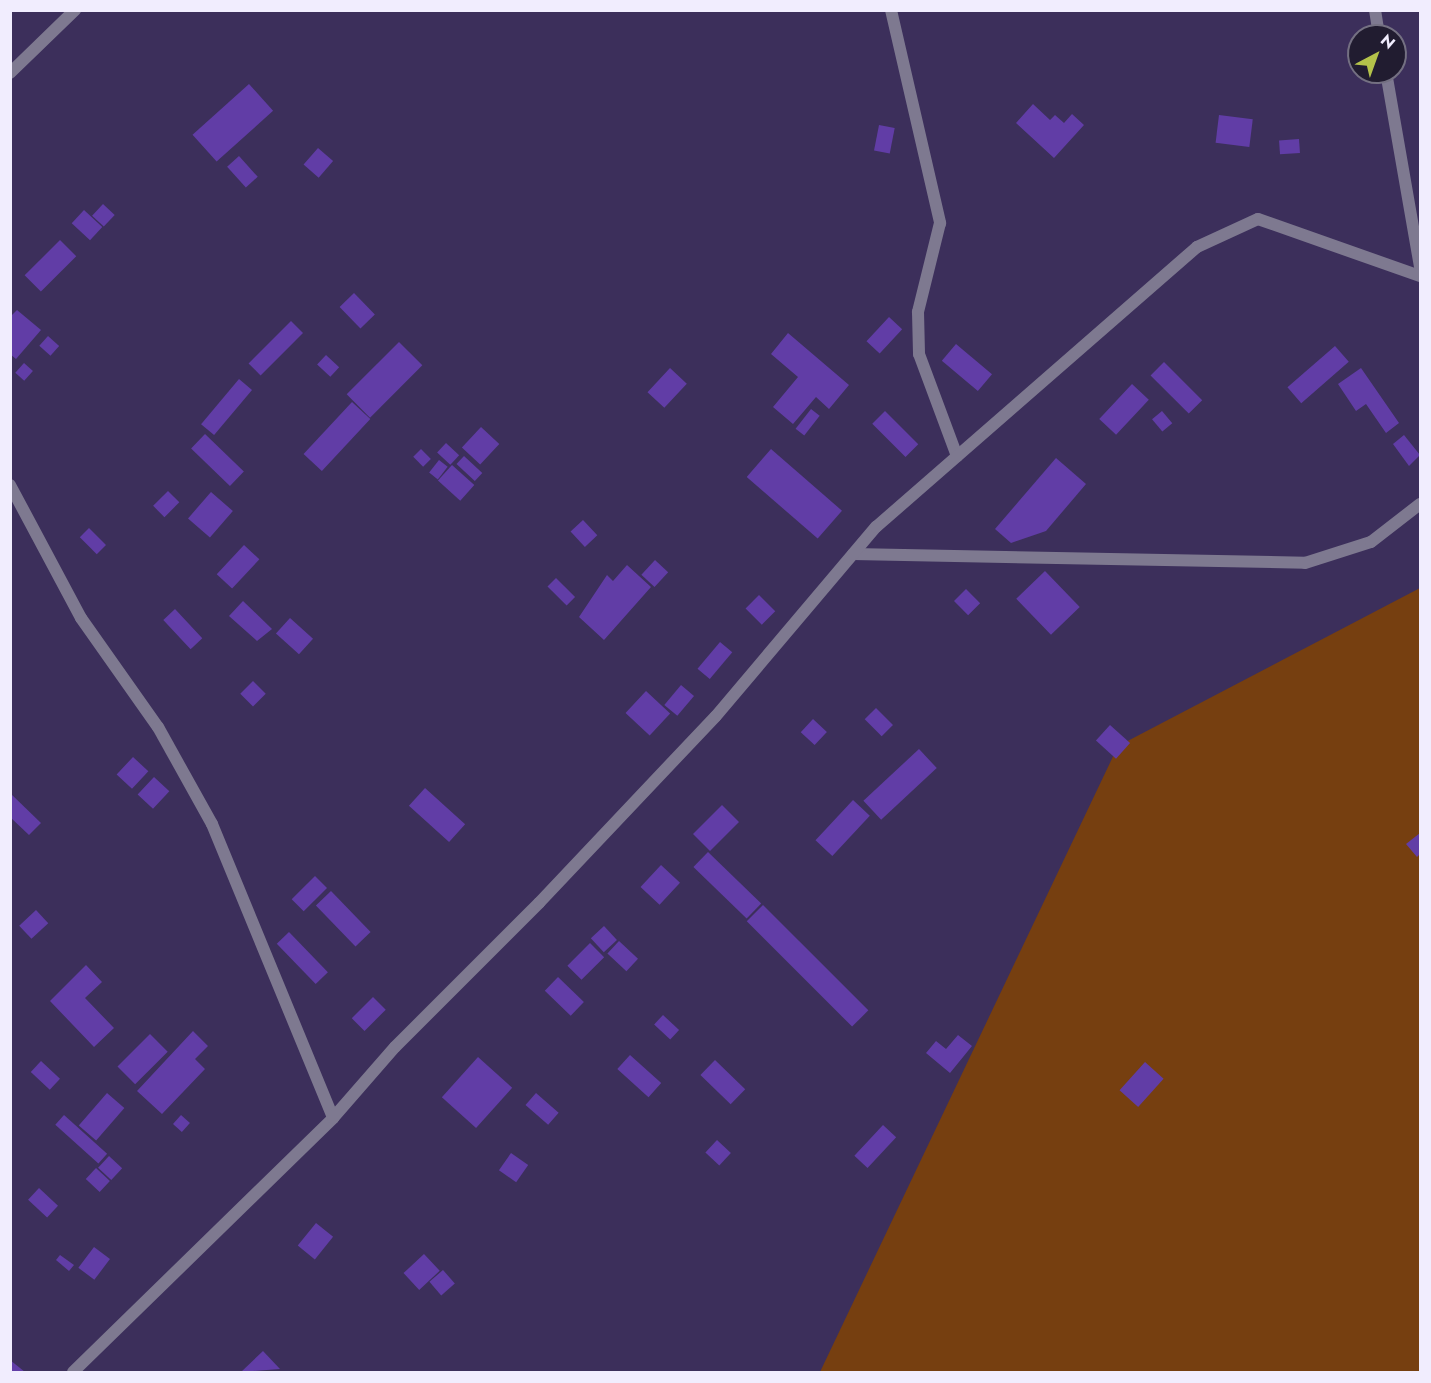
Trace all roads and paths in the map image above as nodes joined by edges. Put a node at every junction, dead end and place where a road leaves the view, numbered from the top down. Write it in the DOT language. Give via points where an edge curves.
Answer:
graph roads {
  1 [pos="75,10"];
  2 [pos="891,10"];
  3 [pos="10,73"];
  4 [pos="1388,84"];
  5 [pos="1420,267"];
  6 [pos="1420,276"];
  7 [pos="957,456"];
  8 [pos="10,485"];
  9 [pos="1420,504"];
  10 [pos="853,554"];
  11 [pos="333,1119"];
  12 [pos="73,1372"];
  1 -- 3 [label="street"];
  2 -- 7 [label="street" via="940,223 918,312 919,354"];
  4 -- 5 [label="street"];
  6 -- 7 [label="street" via="1258,219 1197,247"];
  7 -- 10 [label="street"];
  8 -- 11 [label="street" via="81,618 158,727 212,824"];
  9 -- 10 [label="street" via="1371,542 1305,563"];
  10 -- 11 [label="street" via="716,716"];
  11 -- 12 [label="street"];
}
